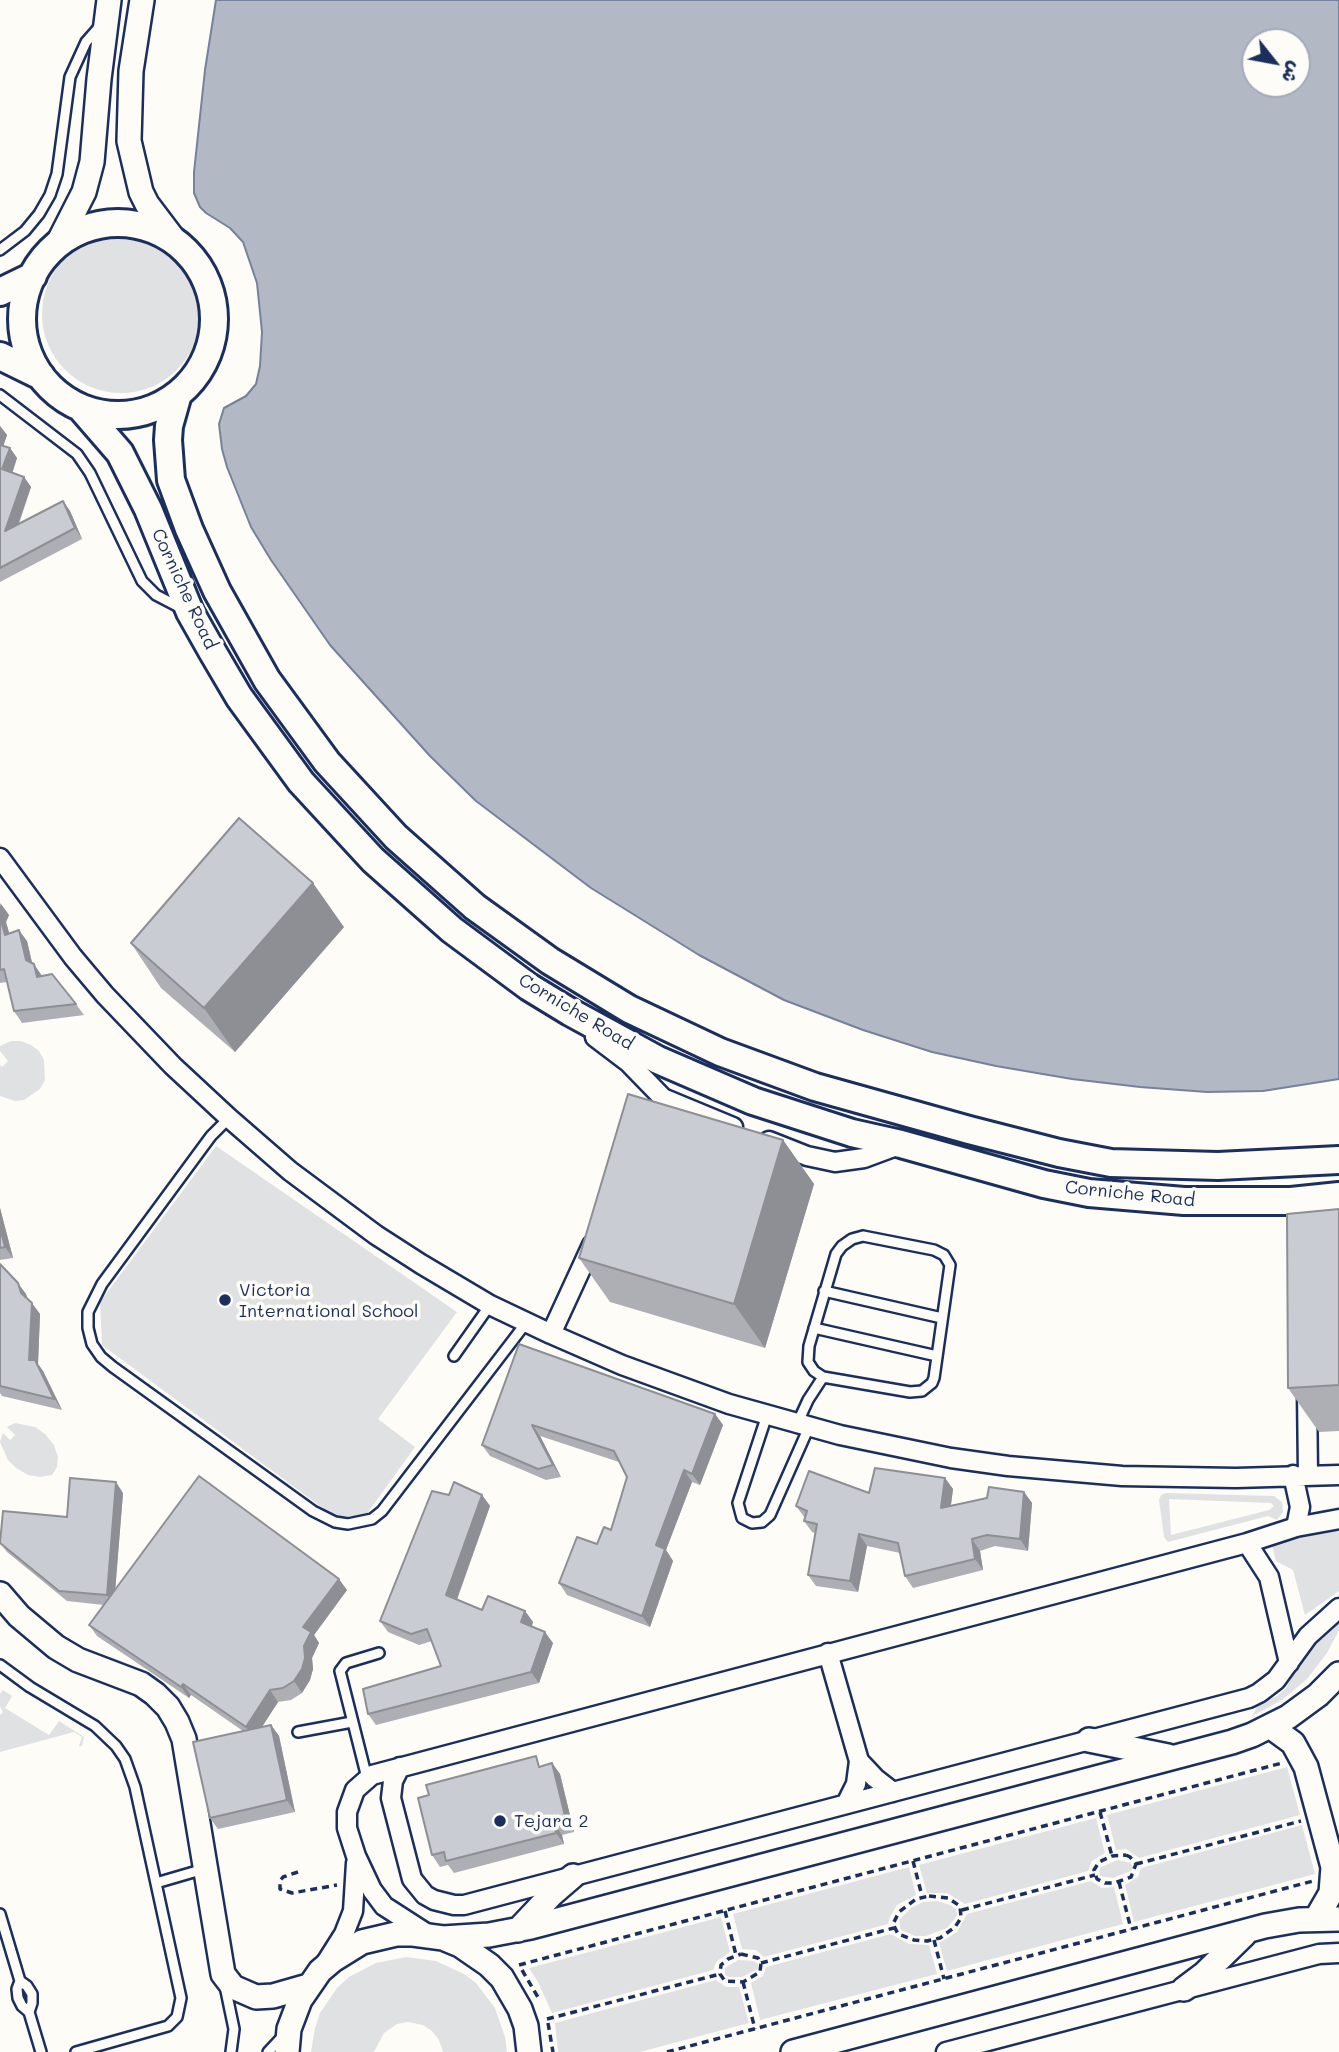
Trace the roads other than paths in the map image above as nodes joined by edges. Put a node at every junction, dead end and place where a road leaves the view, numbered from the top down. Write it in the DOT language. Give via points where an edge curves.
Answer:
graph roads {
  1 [pos="142,0"];
  2 [pos="107,11"];
  3 [pos="175,242"];
  4 [pos="57,245"];
  5 [pos="0,250"];
  6 [pos="33,276"];
  7 [pos="0,292"];
  8 [pos="0,356"];
  9 [pos="41,376"];
  10 [pos="178,394"];
  11 [pos="0,395"];
  12 [pos="81,408"];
  13 [pos="190,612"];
  14 [pos="0,858"];
  15 [pos="570,1012"];
  16 [pos="648,1086"];
  17 [pos="681,1107"];
  18 [pos="229,1118"];
  19 [pos="901,1144"];
  20 [pos="1332,1161"];
  21 [pos="1335,1198"];
  22 [pos="599,1228"];
  23 [pos="824,1291"];
  24 [pos="490,1305"];
  25 [pos="942,1318"];
  26 [pos="526,1323"];
  27 [pos="814,1328"];
  28 [pos="551,1334"];
  29 [pos="454,1356"];
  30 [pos="937,1356"];
  31 [pos="1307,1367"];
  32 [pos="823,1377"];
  33 [pos="767,1415"];
  34 [pos="803,1425"];
  35 [pos="1301,1475"];
  36 [pos="1339,1475"];
  37 [pos="1339,1519"];
  38 [pos="1296,1527"];
  39 [pos="1247,1543"];
  40 [pos="0,1594"];
  41 [pos="1339,1608"];
  42 [pos="379,1653"];
  43 [pos="828,1653"];
  44 [pos="1289,1663"];
  45 [pos="0,1665"];
  46 [pos="1339,1674"];
  47 [pos="352,1722"];
  48 [pos="1271,1727"];
  49 [pos="298,1732"];
  50 [pos="1089,1740"];
  51 [pos="1175,1756"];
  52 [pos="859,1761"];
  53 [pos="400,1766"];
  54 [pos="367,1778"];
  55 [pos="893,1792"];
  56 [pos="846,1804"];
  57 [pos="356,1856"];
  58 [pos="205,1869"];
  59 [pos="573,1876"];
  60 [pos="156,1883"];
  61 [pos="0,1914"];
  62 [pos="1327,1919"];
  63 [pos="518,1930"];
  64 [pos="1249,1931"];
  65 [pos="436,1937"];
  66 [pos="1339,1953"];
  67 [pos="223,1974"];
  68 [pos="314,1979"];
  69 [pos="20,1981"];
  70 [pos="1184,1989"];
  71 [pos="29,2012"];
  72 [pos="289,2029"];
  73 [pos="953,2051"];
  74 [pos="41,2052"];
  75 [pos="76,2052"];
  76 [pos="232,2052"];
  77 [pos="268,2052"];
  78 [pos="286,2052"];
  79 [pos="529,2052"];
  80 [pos="793,2052"];
  1 -- 3 [label="street" via="131,71 129,141 141,192"];
  2 -- 4 [label="street" via="92,162 84,192"];
  2 -- 5 [label="lane" via="70,78 50,195 25,231"];
  3 -- 4 [label="main road" via="150,228 123,223 94,226"];
  3 -- 10 [label="main road" via="203,274 214,317 205,359"];
  4 -- 6 [label="main road"];
  6 -- 7 [label="main road"];
  6 -- 9 [label="main road" via="24,298 22,321 25,345"];
  8 -- 9 [label="main road"];
  9 -- 12 [label="main road" via="58,395"];
  10 -- 12 [label="main road" via="139,413 109,415"];
  10 -- 20 [label="main road, Corniche Road" via="168,440 171,480 217,591 267,680 327,762 396,837 475,907 550,961 629,1009 720,1052 815,1087 1059,1153 1111,1163 1218,1166"];
  11 -- 13 [label="lane" via="77,454 142,581 156,595"];
  12 -- 13 [label="main road, Corniche Road" via="120,453 133,477"];
  13 -- 15 [label="main road, Corniche Road" via="269,741 336,822 452,929"];
  14 -- 18 [label="street" via="105,995"];
  15 -- 16 [label="street" via="628,1062"];
  15 -- 19 [label="main road, Corniche Road" via="658,1060 753,1101"];
  16 -- 17 [label="street"];
  16 -- 17 [label="street" via="655,1113"];
  17 -- 19 [label="street" via="807,1156 835,1162 864,1158"];
  18 -- 24 [label="street" via="344,1211"];
  18 -- 26 [label="lane" via="102,1284 88,1312 88,1328 92,1343 113,1367 313,1511 348,1524 382,1511"];
  19 -- 21 [label="main road, Corniche Road" via="1089,1193 1295,1208"];
  20 -- 21 [label="main road"];
  22 -- 28 [label="street"];
  23 -- 25 [label="lane"];
  23 -- 25 [label="lane" via="836,1254 852,1239 863,1236 934,1250 950,1265"];
  23 -- 27 [label="lane"];
  24 -- 26 [label="street"];
  24 -- 29 [label="lane"];
  25 -- 30 [label="lane"];
  26 -- 28 [label="street"];
  27 -- 30 [label="lane"];
  27 -- 32 [label="lane" via="808,1362"];
  28 -- 33 [label="street" via="676,1386"];
  30 -- 32 [label="lane" via="932,1383 922,1391"];
  31 -- 35 [label="street"];
  32 -- 34 [label="lane" via="808,1400"];
  33 -- 34 [label="street"];
  33 -- 34 [label="lane" via="738,1503 742,1518 752,1523 770,1515"];
  34 -- 35 [label="street" via="951,1458 1065,1472 1179,1478"];
  35 -- 36 [label="street"];
  35 -- 38 [label="street"];
  37 -- 38 [label="street"];
  38 -- 39 [label="street"];
  39 -- 43 [label="street"];
  39 -- 44 [label="street" via="1269,1577"];
  40 -- 58 [label="street" via="56,1647 141,1684 168,1707 184,1739"];
  41 -- 44 [label="street" via="1308,1636"];
  42 -- 47 [label="lane" via="346,1663 340,1671"];
  43 -- 52 [label="street"];
  43 -- 53 [label="street"];
  44 -- 50 [label="street" via="1268,1687 1249,1698"];
  45 -- 60 [label="lane" via="95,1726 117,1746 131,1772"];
  46 -- 48 [label="street" via="1304,1707"];
  47 -- 49 [label="lane"];
  47 -- 54 [label="lane"];
  48 -- 51 [label="street"];
  48 -- 62 [label="street" via="1293,1743 1307,1767 1333,1867"];
  50 -- 51 [label="street"];
  50 -- 55 [label="street"];
  51 -- 63 [label="street"];
  52 -- 55 [label="street"];
  52 -- 56 [label="street" via="856,1784"];
  53 -- 54 [label="street"];
  53 -- 59 [label="street" via="391,1789 393,1806 408,1870 425,1895 444,1904 464,1905"];
  54 -- 57 [label="street" via="351,1796 346,1812"];
  55 -- 56 [label="street"];
  56 -- 59 [label="street"];
  57 -- 65 [label="street" via="384,1906"];
  57 -- 68 [label="street" via="349,1922"];
  58 -- 60 [label="lane"];
  58 -- 67 [label="street"];
  59 -- 63 [label="street"];
  60 -- 75 [label="lane" via="181,1998 177,2017 162,2028"];
  61 -- 69 [label="lane"];
  62 -- 64 [label="street"];
  63 -- 65 [label="street"];
  64 -- 70 [label="street"];
  64 -- 80 [label="street"];
  65 -- 68 [label="street" via="379,1937 347,1950"];
  65 -- 79 [label="street" via="475,1954 502,1978 520,2009"];
  66 -- 70 [label="street" via="1319,1954"];
  67 -- 68 [label="street" via="233,1987 256,1997 273,1996"];
  67 -- 76 [label="lane" via="233,2017"];
  68 -- 72 [label="street"];
  69 -- 71 [label="lane" via="18,1998"];
  69 -- 71 [label="lane" via="32,1994"];
  70 -- 73 [label="street"];
  71 -- 74 [label="lane"];
  72 -- 77 [label="lane"];
  72 -- 78 [label="street"];
}
